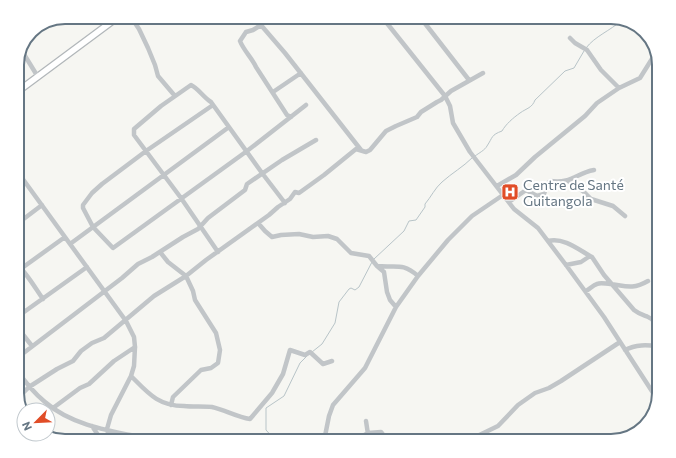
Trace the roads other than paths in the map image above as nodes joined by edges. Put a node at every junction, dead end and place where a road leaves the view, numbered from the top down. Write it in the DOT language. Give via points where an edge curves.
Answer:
graph roads {
  1 [pos="109,24"];
  2 [pos="136,24"];
  3 [pos="388,24"];
  4 [pos="425,24"];
  5 [pos="261,25"];
  6 [pos="570,38"];
  7 [pos="25,55"];
  8 [pos="652,59"];
  9 [pos="301,73"];
  10 [pos="483,73"];
  11 [pos="38,76"];
  12 [pos="469,80"];
  13 [pos="24,87"];
  14 [pos="619,88"];
  15 [pos="273,92"];
  16 [pos="176,96"];
  17 [pos="445,96"];
  18 [pos="214,105"];
  19 [pos="306,105"];
  20 [pos="291,117"];
  21 [pos="228,127"];
  22 [pos="316,140"];
  23 [pos="361,150"];
  24 [pos="146,151"];
  25 [pos="247,151"];
  26 [pos="594,170"];
  27 [pos="262,173"];
  28 [pos="164,175"];
  29 [pos="24,181"];
  30 [pos="568,181"];
  31 [pos="497,186"];
  32 [pos="503,195"];
  33 [pos="181,198"];
  34 [pos="509,202"];
  35 [pos="285,203"];
  36 [pos="42,205"];
  37 [pos="625,216"];
  38 [pos="24,219"];
  39 [pos="258,223"];
  40 [pos="201,226"];
  41 [pos="93,227"];
  42 [pos="65,237"];
  43 [pos="548,241"];
  44 [pos="70,244"];
  45 [pos="160,252"];
  46 [pos="218,252"];
  47 [pos="590,256"];
  48 [pos="566,265"];
  49 [pos="377,266"];
  50 [pos="24,267"];
  51 [pos="86,267"];
  52 [pos="24,272"];
  53 [pos="186,276"];
  54 [pos="418,276"];
  55 [pos="648,281"];
  56 [pos="612,284"];
  57 [pos="586,291"];
  58 [pos="104,292"];
  59 [pos="44,299"];
  60 [pos="396,307"];
  61 [pos="24,313"];
  62 [pos="652,319"];
  63 [pos="126,321"];
  64 [pos="24,336"];
  65 [pos="620,342"];
  66 [pos="32,346"];
  67 [pos="652,346"];
  68 [pos="135,347"];
  69 [pos="625,350"];
  70 [pos="24,352"];
  71 [pos="332,361"];
  72 [pos="131,376"];
  73 [pos="24,380"];
  74 [pos="29,387"];
  75 [pos="652,391"];
  76 [pos="24,392"];
  77 [pos="44,402"];
  78 [pos="170,405"];
  79 [pos="56,406"];
  80 [pos="56,410"];
  81 [pos="366,421"];
  82 [pos="92,426"];
  83 [pos="107,429"];
  84 [pos="368,433"];
  85 [pos="97,434"];
  86 [pos="108,434"];
  87 [pos="128,434"];
  88 [pos="325,434"];
  89 [pos="383,434"];
  90 [pos="481,434"];
  1 -- 11 [label="main road"];
  2 -- 16 [label="street" via="158,76"];
  3 -- 17 [label="street"];
  4 -- 12 [label="street"];
  5 -- 9 [label="street"];
  5 -- 15 [label="street" via="246,32 240,41"];
  6 -- 14 [label="street" via="585,49"];
  7 -- 11 [label="street"];
  8 -- 14 [label="street" via="640,78"];
  9 -- 15 [label="street"];
  9 -- 23 [label="street"];
  10 -- 12 [label="street"];
  11 -- 13 [label="main road"];
  12 -- 17 [label="street"];
  14 -- 31 [label="street" via="597,103 516,175"];
  15 -- 20 [label="street" via="287,115"];
  16 -- 18 [label="street" via="191,85"];
  16 -- 24 [label="street" via="134,129 134,135"];
  17 -- 23 [label="street" via="417,117 386,131 370,150"];
  17 -- 31 [label="street" via="453,123 470,152"];
  18 -- 21 [label="street"];
  18 -- 24 [label="street"];
  19 -- 20 [label="street"];
  20 -- 25 [label="street"];
  21 -- 25 [label="street"];
  21 -- 28 [label="street"];
  22 -- 27 [label="street"];
  23 -- 35 [label="street" via="356,149 324,176 295,192"];
  24 -- 28 [label="street"];
  24 -- 41 [label="street" via="96,189 83,205"];
  25 -- 27 [label="street"];
  25 -- 33 [label="street"];
  26 -- 30 [label="street"];
  27 -- 35 [label="street"];
  27 -- 40 [label="street"];
  28 -- 33 [label="street"];
  28 -- 41 [label="street"];
  29 -- 36 [label="street"];
  30 -- 34 [label="street" via="550,181 544,194 537,196 526,190"];
  30 -- 37 [label="street" via="591,199 613,206"];
  31 -- 32 [label="street"];
  32 -- 34 [label="street"];
  32 -- 54 [label="street" via="472,216"];
  33 -- 40 [label="street"];
  33 -- 41 [label="street" via="113,248"];
  34 -- 43 [label="street" via="538,228"];
  35 -- 39 [label="street"];
  36 -- 38 [label="street"];
  36 -- 42 [label="street"];
  39 -- 46 [label="street"];
  39 -- 49 [label="street" via="272,237 299,234 337,239 351,253 369,256"];
  40 -- 45 [label="street"];
  40 -- 46 [label="street"];
  41 -- 44 [label="street"];
  42 -- 44 [label="street"];
  42 -- 50 [label="street"];
  43 -- 47 [label="street" via="570,244"];
  43 -- 48 [label="street"];
  44 -- 51 [label="street"];
  45 -- 53 [label="street"];
  45 -- 58 [label="street" via="138,264"];
  46 -- 53 [label="street"];
  47 -- 48 [label="street" via="581,262"];
  47 -- 56 [label="street"];
  48 -- 57 [label="street"];
  49 -- 54 [label="street" via="404,267"];
  49 -- 60 [label="street" via="384,272 387,292"];
  51 -- 58 [label="street"];
  51 -- 59 [label="street"];
  52 -- 59 [label="street"];
  53 -- 63 [label="street" via="154,296"];
  53 -- 78 [label="street" via="195,300 216,333 220,350 218,363 201,370 173,397"];
  54 -- 60 [label="street"];
  55 -- 56 [label="street" via="634,287"];
  56 -- 57 [label="street" via="598,283"];
  56 -- 62 [label="street" via="638,314"];
  57 -- 65 [label="street"];
  58 -- 63 [label="street"];
  58 -- 66 [label="street"];
  59 -- 61 [label="street"];
  60 -- 88 [label="street" via="365,368 333,405"];
  63 -- 68 [label="street" via="134,337"];
  63 -- 74 [label="street" via="81,351 73,361"];
  64 -- 66 [label="street"];
  65 -- 69 [label="street"];
  65 -- 90 [label="street" via="561,381 535,393 518,405 498,426"];
  66 -- 70 [label="street"];
  67 -- 69 [label="street" via="637,345"];
  68 -- 72 [label="street"];
  68 -- 79 [label="street" via="114,361 89,384"];
  69 -- 75 [label="street"];
  71 -- 78 [label="street" via="323,364 311,352 305,355 290,350 283,374 272,393 250,420 212,407"];
  72 -- 78 [label="street" via="159,402"];
  72 -- 83 [label="street" via="111,414"];
  73 -- 74 [label="street"];
  74 -- 76 [label="street"];
  74 -- 77 [label="street"];
  80 -- 82 [label="street"];
  81 -- 84 [label="street"];
  82 -- 83 [label="street"];
  82 -- 85 [label="street"];
  83 -- 86 [label="street"];
  83 -- 87 [label="street"];
  84 -- 89 [label="street"];
}
